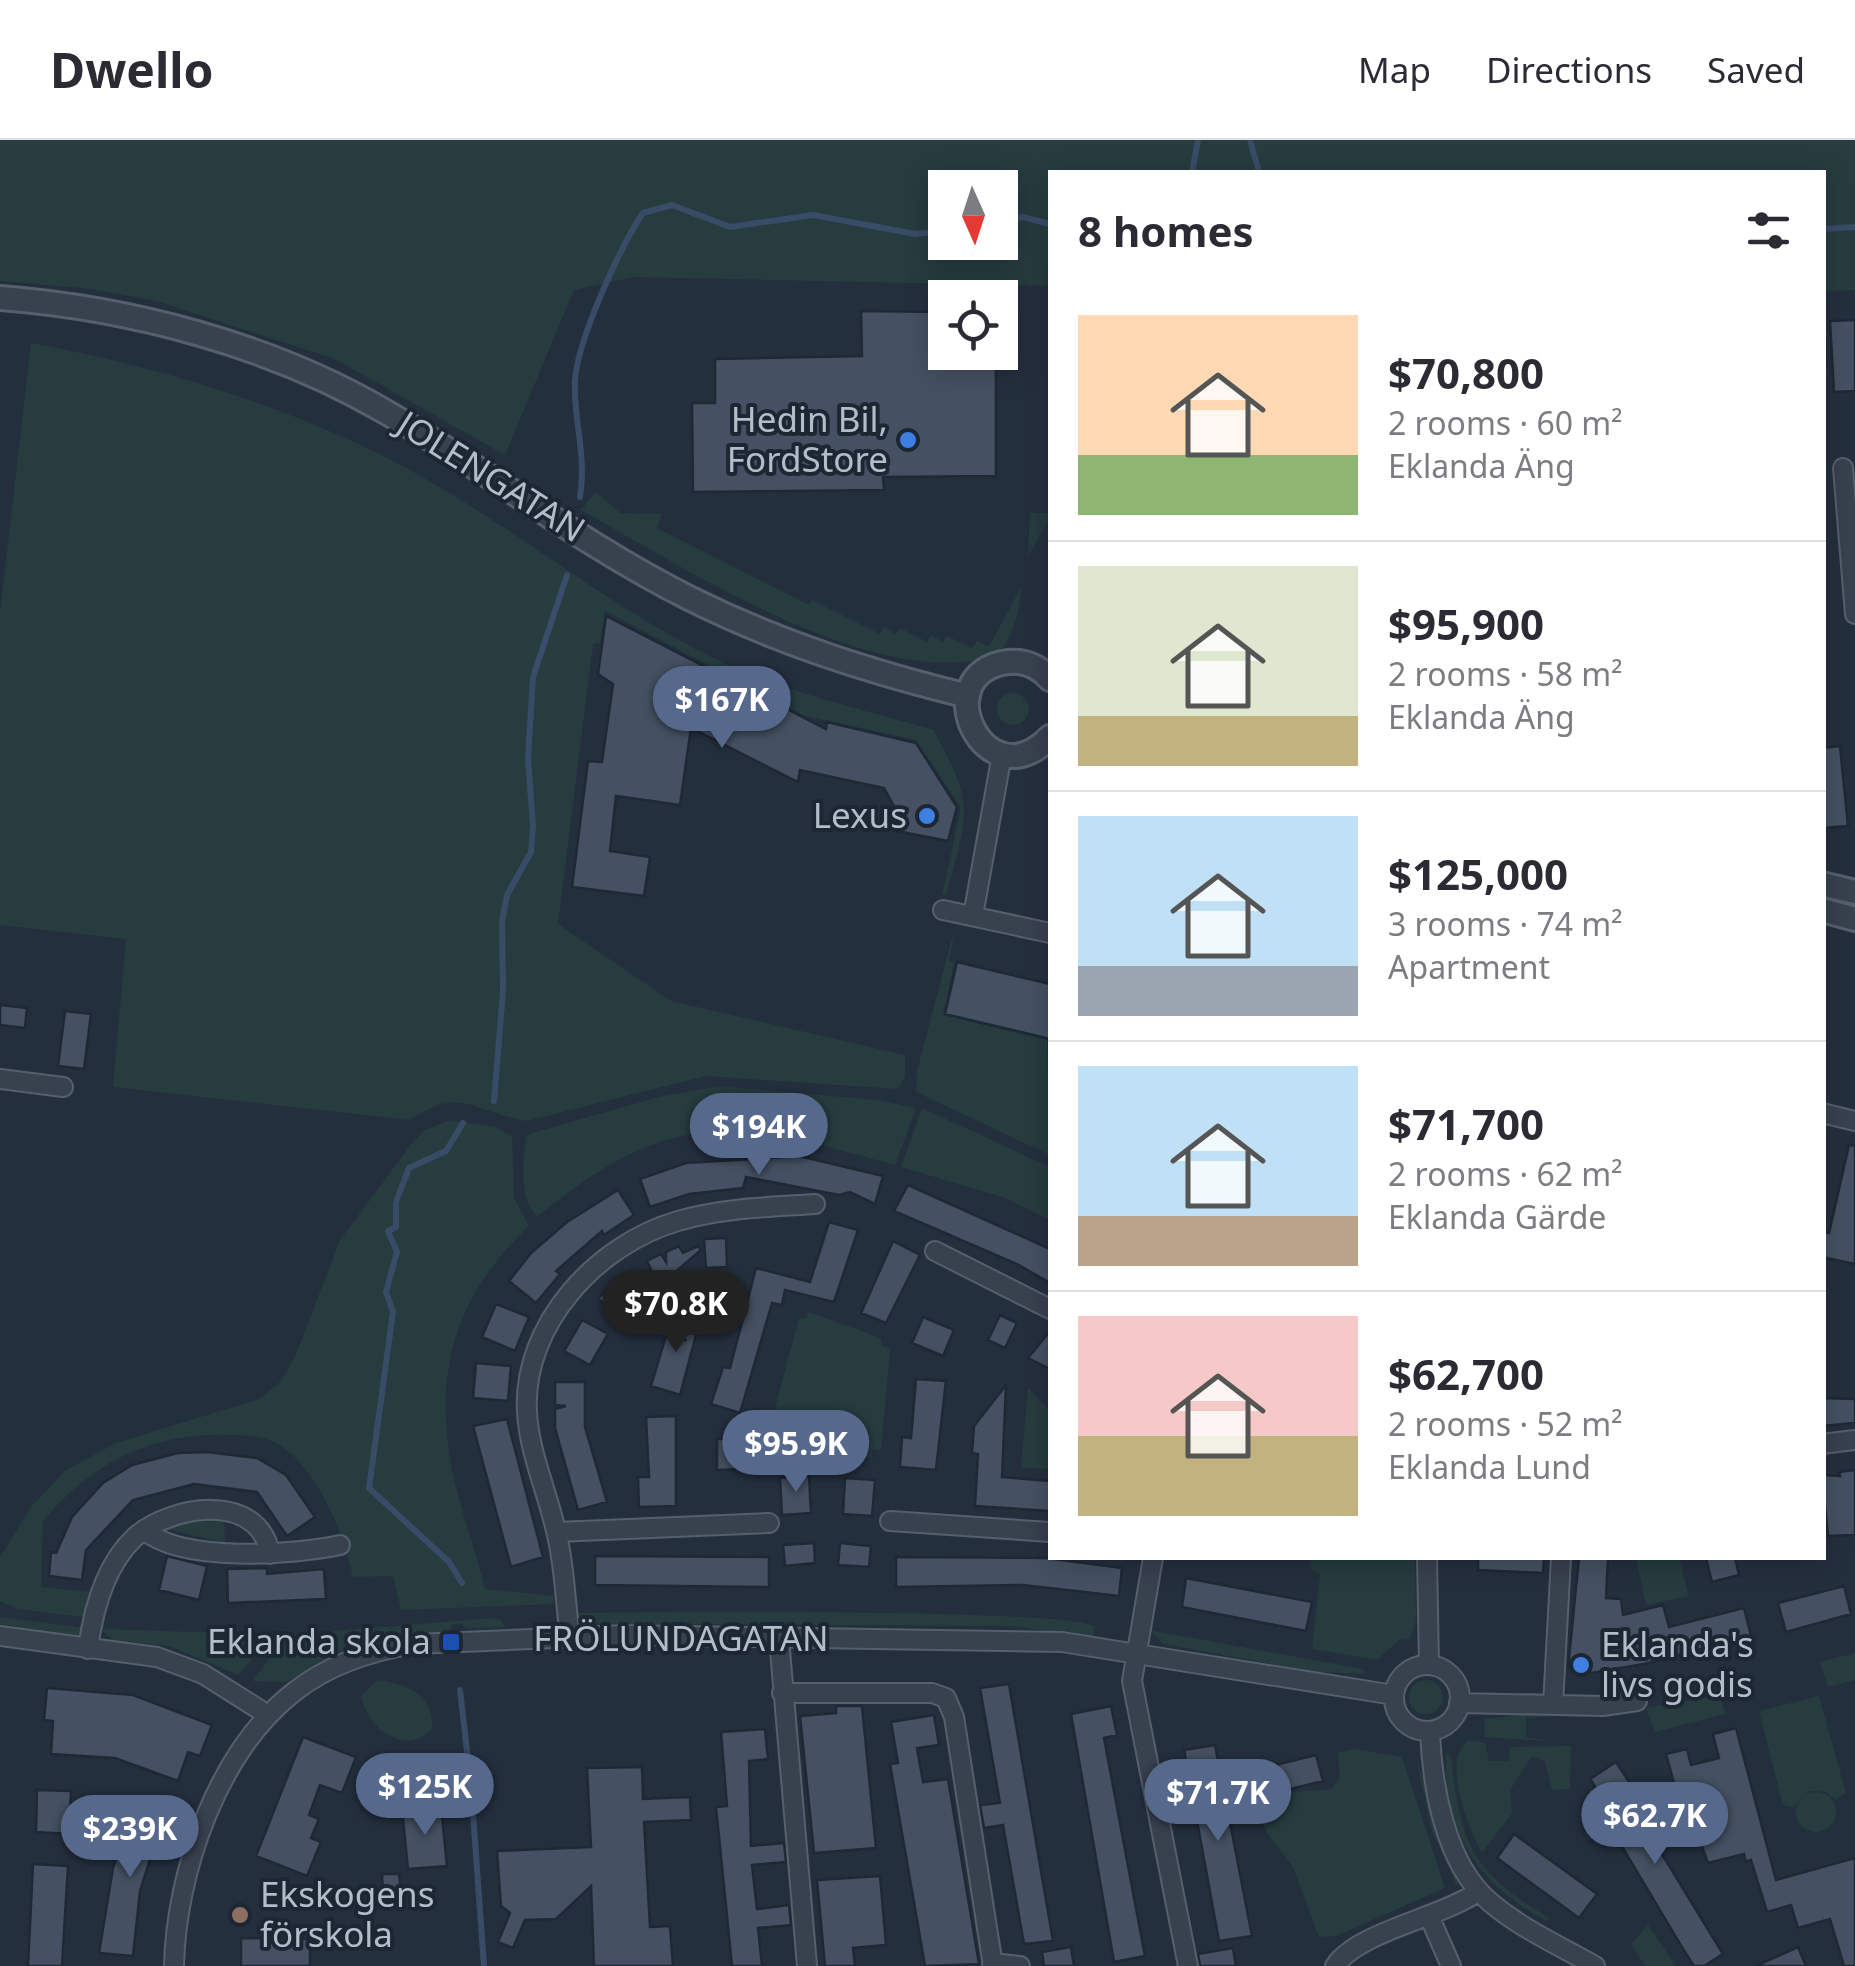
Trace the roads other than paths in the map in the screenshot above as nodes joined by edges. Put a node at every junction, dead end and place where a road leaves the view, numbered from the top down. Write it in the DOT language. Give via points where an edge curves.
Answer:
graph roads {
  1 [pos="0,298"];
  2 [pos="1843,468"];
  3 [pos="1855,614"];
  4 [pos="1048,678"];
  5 [pos="968,696"];
  6 [pos="1047,742"];
  7 [pos="1002,754"];
  8 [pos="1826,885"];
  9 [pos="1855,892"];
  10 [pos="943,910"];
  11 [pos="1826,911"];
  12 [pos="973,916"];
  13 [pos="1855,917"];
  14 [pos="1048,934"];
  15 [pos="0,1079"];
  16 [pos="63,1086"];
  17 [pos="1826,1114"];
  18 [pos="1855,1121"];
  19 [pos="815,1204"];
  20 [pos="935,1250"];
  21 [pos="1048,1308"];
  22 [pos="1855,1440"];
  23 [pos="1826,1444"];
  24 [pos="890,1522"];
  25 [pos="769,1523"];
  26 [pos="144,1530"];
  27 [pos="557,1532"];
  28 [pos="1048,1532"];
  29 [pos="340,1545"];
  30 [pos="270,1554"];
  31 [pos="1153,1560"];
  32 [pos="1427,1560"];
  33 [pos="1560,1560"];
  34 [pos="0,1636"];
  35 [pos="570,1637"];
  36 [pos="779,1638"];
  37 [pos="88,1650"];
  38 [pos="1134,1651"];
  39 [pos="1430,1665"];
  40 [pos="782,1693"];
  41 [pos="1394,1695"];
  42 [pos="1637,1701"];
  43 [pos="1459,1703"];
  44 [pos="1553,1705"];
  45 [pos="268,1715"];
  46 [pos="1430,1731"];
  47 [pos="1479,1891"];
  48 [pos="1430,1918"];
  49 [pos="993,1965"];
  50 [pos="174,1966"];
  51 [pos="807,1966"];
  52 [pos="1020,1966"];
  53 [pos="1188,1966"];
  54 [pos="1335,1966"];
  55 [pos="1451,1966"];
  56 [pos="1595,1966"];
  1 -- 5 [label="street, JOLENGATAN" via="189,332 311,375 383,410 686,597 843,664"];
  2 -- 3 [label="street"];
  4 -- 5 [label="street" via="1032,665 1006,662 982,673"];
  5 -- 7 [label="street" via="972,732"];
  6 -- 7 [label="street" via="1022,754"];
  7 -- 12 [label="street"];
  8 -- 9 [label="street"];
  10 -- 12 [label="street"];
  11 -- 13 [label="street"];
  12 -- 14 [label="street"];
  15 -- 16 [label="street"];
  17 -- 18 [label="street"];
  19 -- 27 [label="street" via="696,1216 653,1230 616,1251 556,1310 532,1362 526,1410"];
  20 -- 21 [label="street"];
  22 -- 23 [label="street"];
  24 -- 28 [label="street"];
  25 -- 27 [label="street"];
  26 -- 30 [label="street" via="212,1551"];
  26 -- 30 [label="street" via="173,1514 220,1511 258,1526"];
  26 -- 37 [label="street" via="100,1593"];
  27 -- 35 [label="street"];
  29 -- 30 [label="street"];
  31 -- 38 [label="street"];
  32 -- 39 [label="street"];
  33 -- 44 [label="street"];
  34 -- 37 [label="street"];
  35 -- 36 [label="street, FRÖLUNDAGATAN"];
  35 -- 45 [label="street, FRÖLUNDAGATAN" via="382,1649 320,1675"];
  36 -- 38 [label="street, FRÖLUNDAGATAN" via="1062,1642"];
  36 -- 40 [label="street"];
  37 -- 45 [label="street" via="183,1665"];
  38 -- 41 [label="street, FRÖLUNDAGATAN"];
  38 -- 53 [label="street" via="1132,1682"];
  39 -- 41 [label="street" via="1408,1671"];
  39 -- 43 [label="street" via="1454,1680"];
  40 -- 49 [label="street" via="946,1698"];
  40 -- 51 [label="street"];
  41 -- 46 [label="street" via="1402,1720"];
  42 -- 44 [label="street"];
  43 -- 44 [label="street"];
  43 -- 46 [label="street" via="1450,1722"];
  45 -- 50 [label="street, FRÖLUNDAGATAN" via="237,1758 203,1830 186,1878"];
  46 -- 47 [label="street" via="1439,1801 1458,1857"];
  47 -- 48 [label="street"];
  47 -- 56 [label="street"];
  48 -- 54 [label="street" via="1360,1945"];
  48 -- 55 [label="street"];
  49 -- 52 [label="street"];
}
